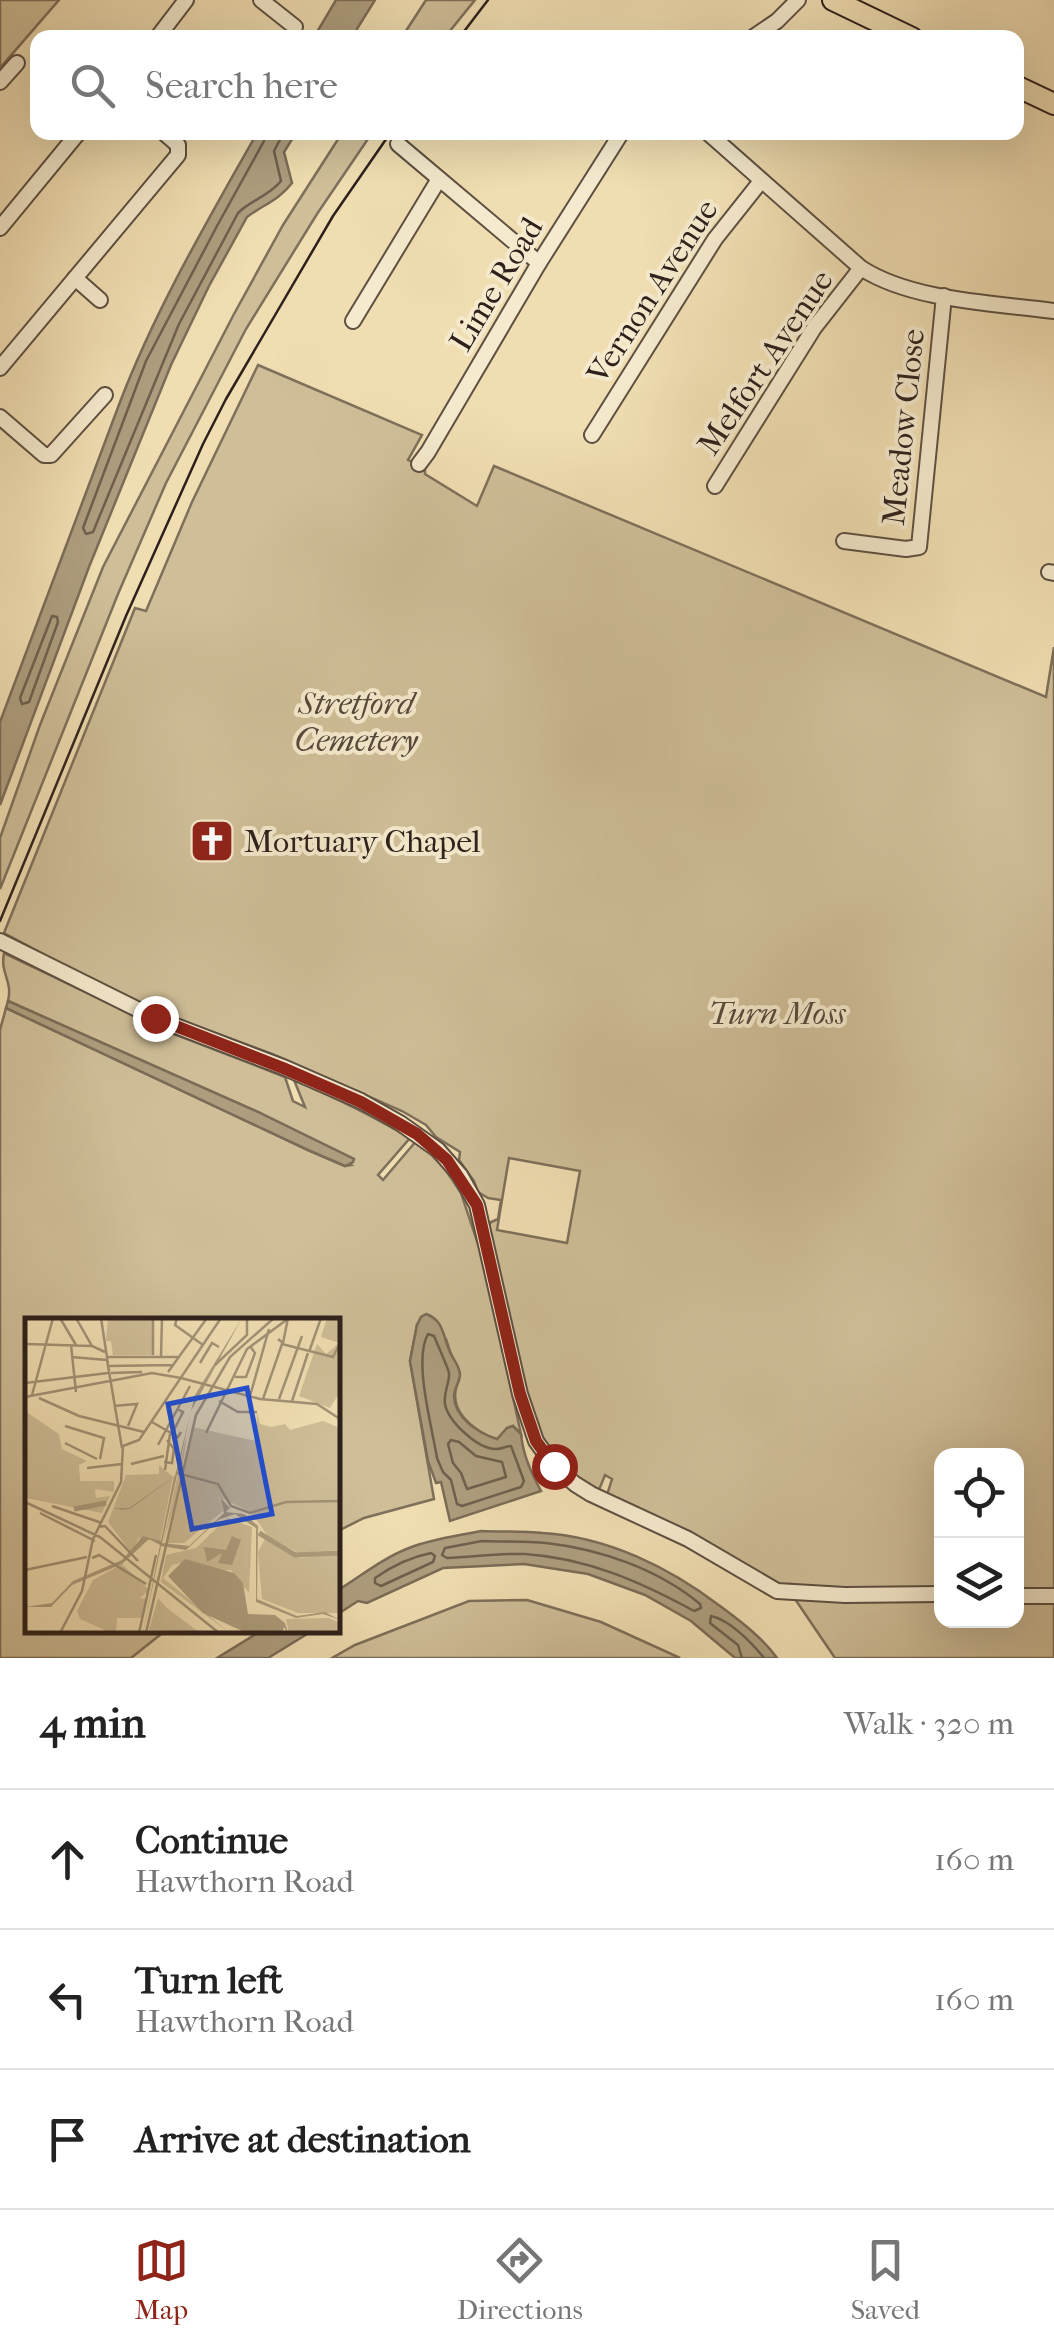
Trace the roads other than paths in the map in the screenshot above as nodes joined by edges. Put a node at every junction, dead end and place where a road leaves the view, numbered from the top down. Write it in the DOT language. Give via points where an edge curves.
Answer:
graph roads {
  1 [pos="186,0"];
  2 [pos="261,0"];
  3 [pos="798,0"];
  4 [pos="833,0"];
  5 [pos="295,27"];
  6 [pos="163,30"];
  7 [pos="764,30"];
  8 [pos="895,30"];
  9 [pos="17,62"];
  10 [pos="0,82"];
  11 [pos="1024,90"];
  12 [pos="1054,104"];
  13 [pos="72,140"];
  14 [pos="171,140"];
  15 [pos="611,140"];
  16 [pos="716,140"];
  17 [pos="398,144"];
  18 [pos="439,179"];
  19 [pos="762,181"];
  20 [pos="0,228"];
  21 [pos="538,264"];
  22 [pos="861,268"];
  23 [pos="76,278"];
  24 [pos="944,296"];
  25 [pos="100,300"];
  26 [pos="1054,310"];
  27 [pos="353,321"];
  28 [pos="0,368"];
  29 [pos="105,395"];
  30 [pos="0,417"];
  31 [pos="592,434"];
  32 [pos="418,464"];
  33 [pos="715,486"];
  34 [pos="844,541"];
  35 [pos="0,941"];
  36 [pos="934,1594"];
  37 [pos="1024,1596"];
  38 [pos="1054,1596"];
  1 -- 6 [label="street"];
  2 -- 5 [label="street"];
  3 -- 7 [label="street"];
  4 -- 8 [label="highway"];
  9 -- 10 [label="street"];
  11 -- 12 [label="highway"];
  13 -- 20 [label="street"];
  14 -- 23 [label="street" via="178,155"];
  15 -- 21 [label="street, Lime Road"];
  16 -- 19 [label="street"];
  17 -- 18 [label="street"];
  18 -- 21 [label="street"];
  18 -- 27 [label="street"];
  19 -- 22 [label="street"];
  19 -- 31 [label="street, Vernon Avenue" via="715,239"];
  21 -- 32 [label="street, Lime Road"];
  22 -- 24 [label="street" via="892,286"];
  22 -- 33 [label="street, Melfort Avenue" via="814,328"];
  23 -- 25 [label="street"];
  23 -- 28 [label="street"];
  24 -- 26 [label="street"];
  24 -- 34 [label="street, Meadow Close" via="919,548"];
  29 -- 30 [label="street" via="51,455"];
  35 -- 36 [label="street" via="155,1018 349,1096 438,1150 477,1205 536,1441 575,1484 688,1538 777,1591"];
  37 -- 38 [label="street"];
}
